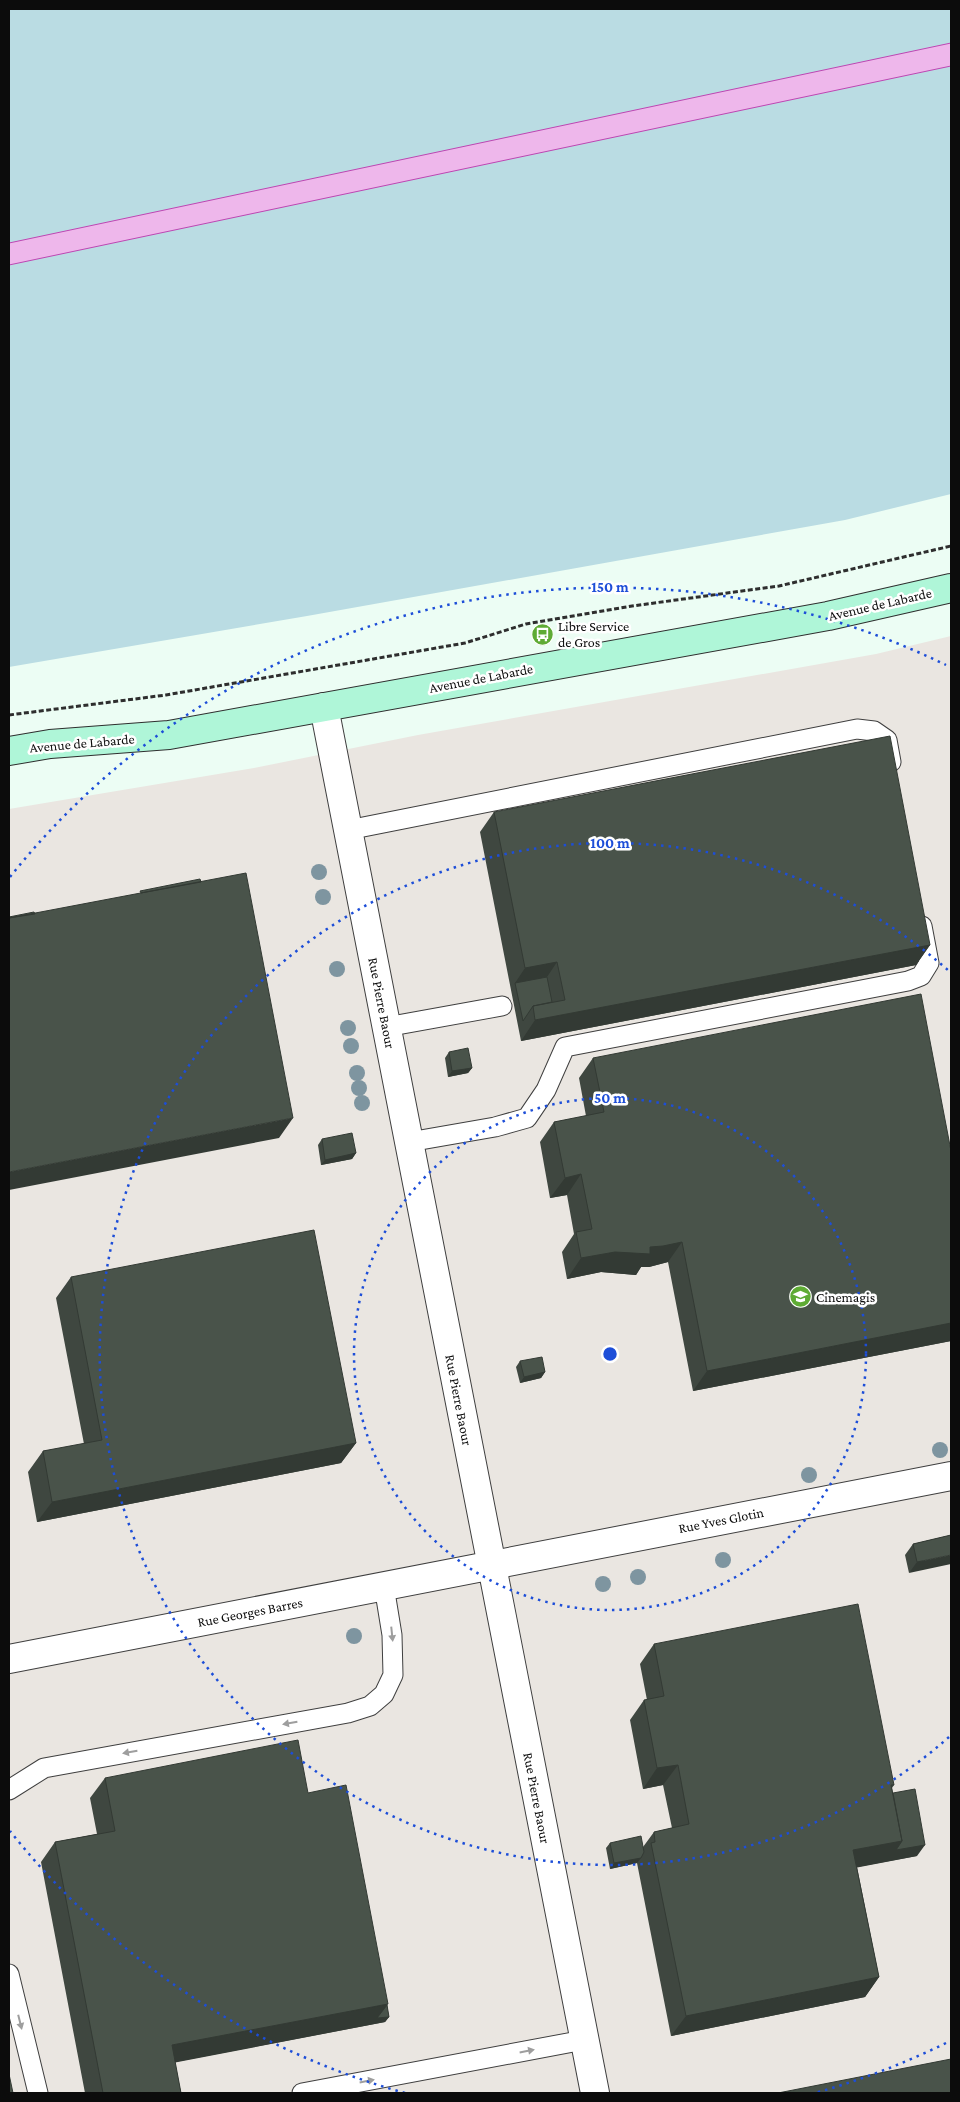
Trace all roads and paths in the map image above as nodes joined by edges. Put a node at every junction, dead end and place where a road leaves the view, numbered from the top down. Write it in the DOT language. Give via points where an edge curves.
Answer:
graph roads {
  1 [pos="951,546"];
  2 [pos="951,588"];
  3 [pos="324,708"];
  4 [pos="9,715"];
  5 [pos="9,750"];
  6 [pos="894,779"];
  7 [pos="348,830"];
  8 [pos="918,905"];
  9 [pos="502,1006"];
  10 [pos="386,1027"];
  11 [pos="408,1142"];
  12 [pos="951,1476"];
  13 [pos="491,1565"];
  14 [pos="384,1586"];
  15 [pos="9,1659"];
  16 [pos="9,1790"];
  17 [pos="9,1974"];
  18 [pos="584,2040"];
  19 [pos="38,2093"];
  20 [pos="302,2093"];
  21 [pos="595,2093"];
  1 -- 4 [label="path" via="779,586 526,624 465,643 166,694"];
  2 -- 3 [label="main road, Avenue de Labarde" via="828,616"];
  3 -- 5 [label="main road, Avenue de Labarde" via="169,735"];
  3 -- 7 [label="street, Rue Pierre Baour"];
  6 -- 7 [label="lane" via="887,740 874,731 857,729"];
  7 -- 10 [label="street, Rue Pierre Baour"];
  8 -- 11 [label="lane" via="929,963 921,976 565,1047 546,1090 527,1118"];
  9 -- 10 [label="lane"];
  10 -- 11 [label="street, Rue Pierre Baour"];
  11 -- 13 [label="street, Rue Pierre Baour"];
  12 -- 13 [label="street, Rue Yves Glotin"];
  13 -- 14 [label="street, Rue Georges Barres"];
  13 -- 18 [label="street, Rue Pierre Baour"];
  14 -- 15 [label="street, Rue Georges Barres"];
  14 -- 16 [label="lane, one-way" via="392,1635 393,1675 384,1694 370,1706 44,1768"];
  17 -- 19 [label="lane, one-way"];
  20 -- 18 [label="lane, one-way"];
  18 -- 21 [label="street, Rue Pierre Baour"];
}
